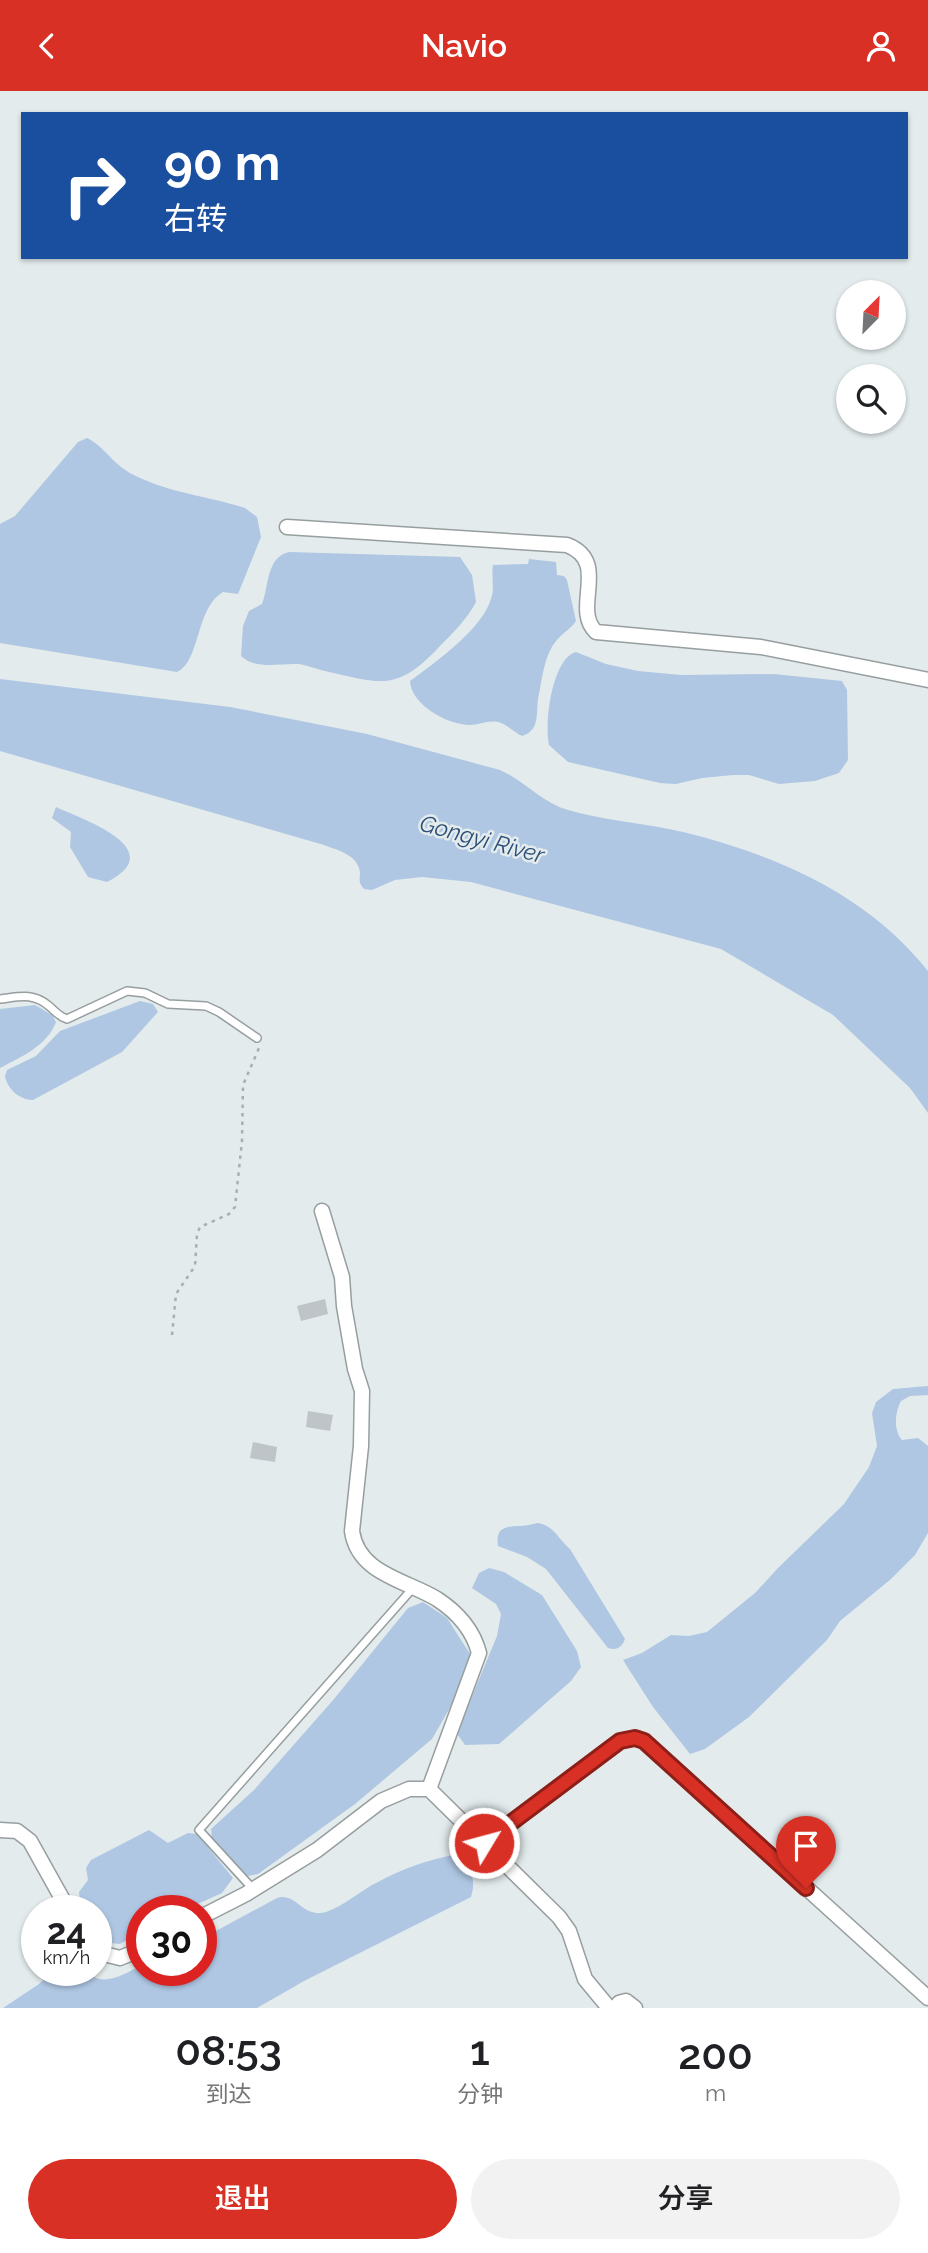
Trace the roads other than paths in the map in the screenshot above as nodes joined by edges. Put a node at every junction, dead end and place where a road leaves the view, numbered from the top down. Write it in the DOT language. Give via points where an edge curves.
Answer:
graph roads {
  1 [pos="287,527"];
  2 [pos="928,680"];
  3 [pos="0,999"];
  4 [pos="257,1038"];
  5 [pos="322,1211"];
  6 [pos="413,1588"];
  7 [pos="429,1789"];
  8 [pos="0,1831"];
  9 [pos="484,1843"];
  10 [pos="253,1889"];
  11 [pos="60,1895"];
  12 [pos="217,1908"];
  13 [pos="928,1998"];
  14 [pos="609,2008"];
  15 [pos="615,2008"];
  16 [pos="635,2008"];
  1 -- 2 [label="street" via="567,545 587,560 589,621 596,632 761,647"];
  3 -- 4 [label="lane" via="30,996 67,1019 134,990 168,1004 213,1009"];
  5 -- 6 [label="street" via="342,1277 362,1391 354,1543 366,1560 391,1579"];
  6 -- 7 [label="street" via="455,1613 479,1653"];
  6 -- 10 [label="lane" via="199,1830"];
  7 -- 9 [label="street"];
  7 -- 10 [label="street" via="408,1789 381,1801 317,1850"];
  8 -- 11 [label="street" via="17,1831 30,1840"];
  9 -- 13 [label="street" via="620,1741 644,1741"];
  9 -- 14 [label="street" via="559,1917 569,1931 585,1979"];
  10 -- 12 [label="street"];
  15 -- 16 [label="street" via="622,2001"];
}
